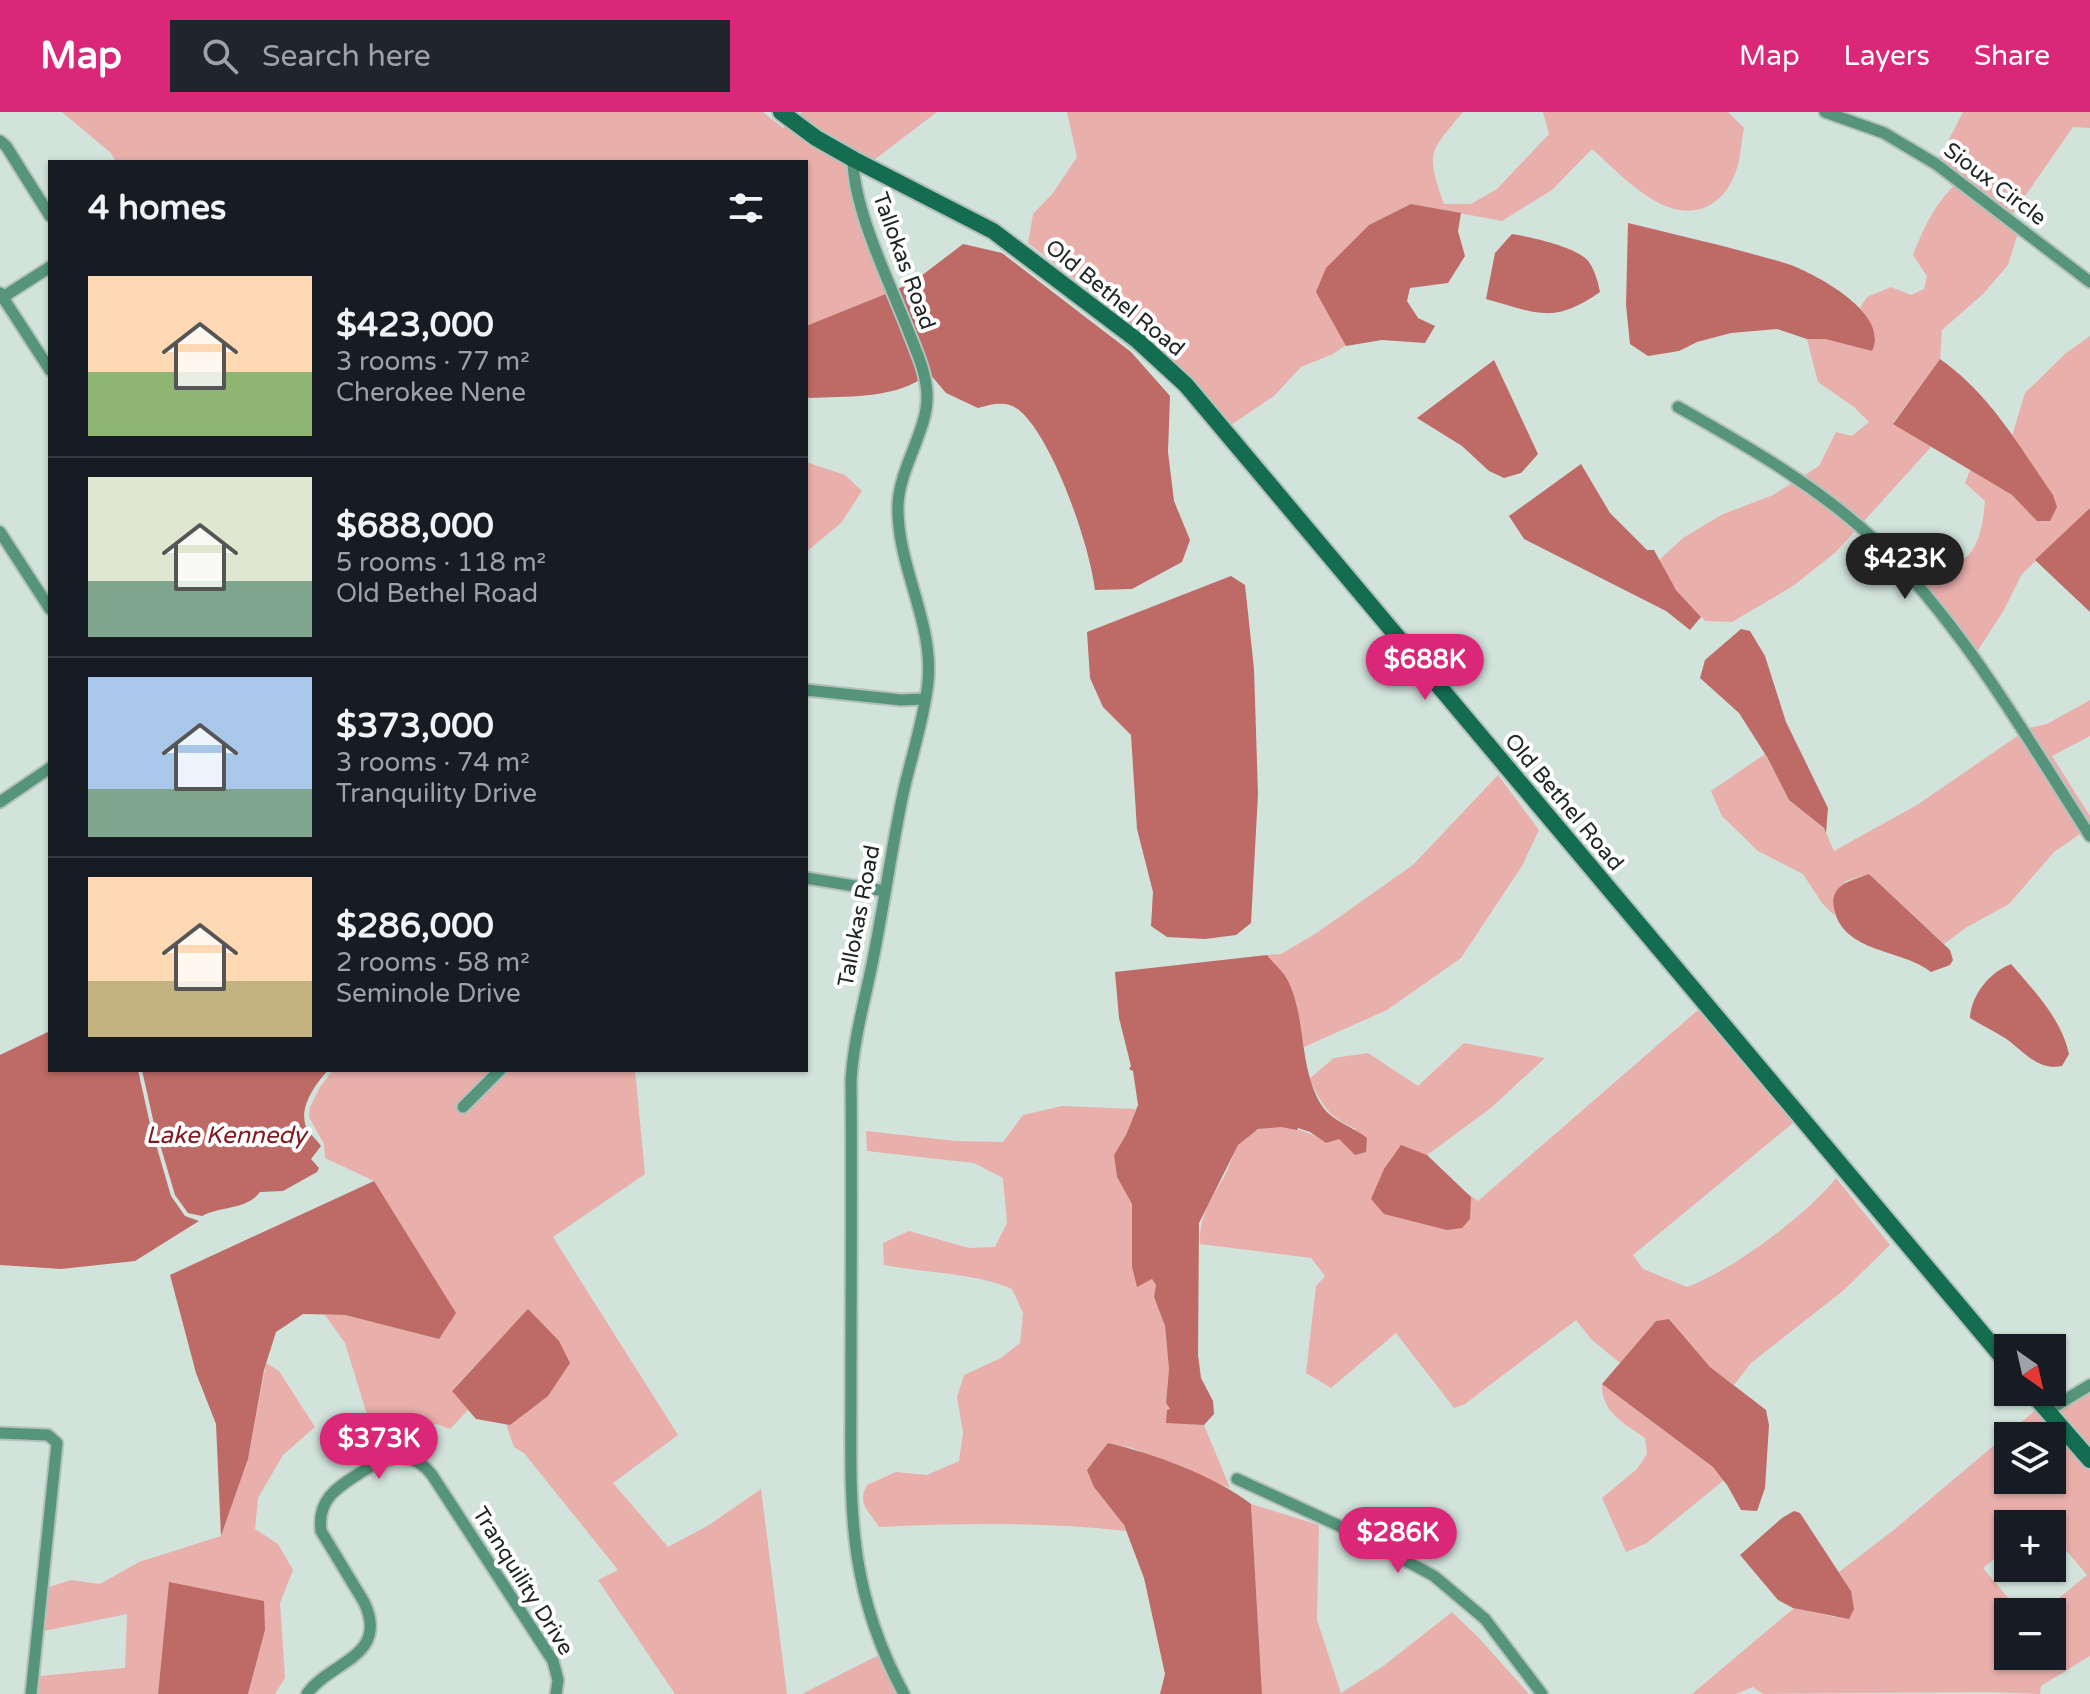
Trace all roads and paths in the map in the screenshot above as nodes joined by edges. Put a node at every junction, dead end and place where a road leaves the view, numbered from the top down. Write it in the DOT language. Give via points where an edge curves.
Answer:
graph roads {
  1 [pos="781,112"];
  2 [pos="1825,112"];
  3 [pos="0,141"];
  4 [pos="853,159"];
  5 [pos="48,213"];
  6 [pos="48,268"];
  7 [pos="2090,282"];
  8 [pos="1,295"];
  9 [pos="48,367"];
  10 [pos="1678,407"];
  11 [pos="0,532"];
  12 [pos="48,606"];
  13 [pos="808,690"];
  14 [pos="925,699"];
  15 [pos="48,769"];
  16 [pos="0,802"];
  17 [pos="2090,836"];
  18 [pos="808,878"];
  19 [pos="885,891"];
  20 [pos="498,1072"];
  21 [pos="463,1107"];
  22 [pos="1994,1347"];
  23 [pos="2090,1385"];
  24 [pos="2043,1406"];
  25 [pos="2047,1411"];
  26 [pos="0,1433"];
  27 [pos="2090,1460"];
  28 [pos="1237,1479"];
  29 [pos="31,1694"];
  30 [pos="307,1694"];
  31 [pos="556,1694"];
  32 [pos="904,1694"];
  33 [pos="1542,1694"];
  1 -- 4 [label="street, Old Bethel Road"];
  2 -- 7 [label="street, Sioux Circle" via="1884,133 1936,164"];
  3 -- 5 [label="street"];
  4 -- 14 [label="street, Tallokas Road" via="853,178 872,236 925,376 926,406 898,503 901,543 928,651"];
  4 -- 22 [label="street, Old Bethel Road" via="993,231 1138,341 1186,385"];
  6 -- 8 [label="street"];
  8 -- 9 [label="street"];
  10 -- 17 [label="street" via="1793,474 1886,552 1971,655"];
  11 -- 12 [label="street"];
  13 -- 14 [label="street"];
  14 -- 19 [label="street, Tallokas Road"];
  15 -- 16 [label="street"];
  18 -- 19 [label="street"];
  19 -- 32 [label="street, Tallokas Road" via="852,1051 850,1487 863,1590 878,1642"];
  20 -- 21 [label="street"];
  23 -- 25 [label="street"];
  24 -- 25 [label="street"];
  25 -- 27 [label="street"];
  26 -- 29 [label="street" via="48,1435 57,1443"];
  28 -- 33 [label="street" via="1434,1576 1485,1619"];
  30 -- 31 [label="street, Tranquility Drive" via="356,1656 370,1629 369,1611 321,1531 325,1502 377,1462 395,1456 412,1459 432,1475 553,1661"];
}
